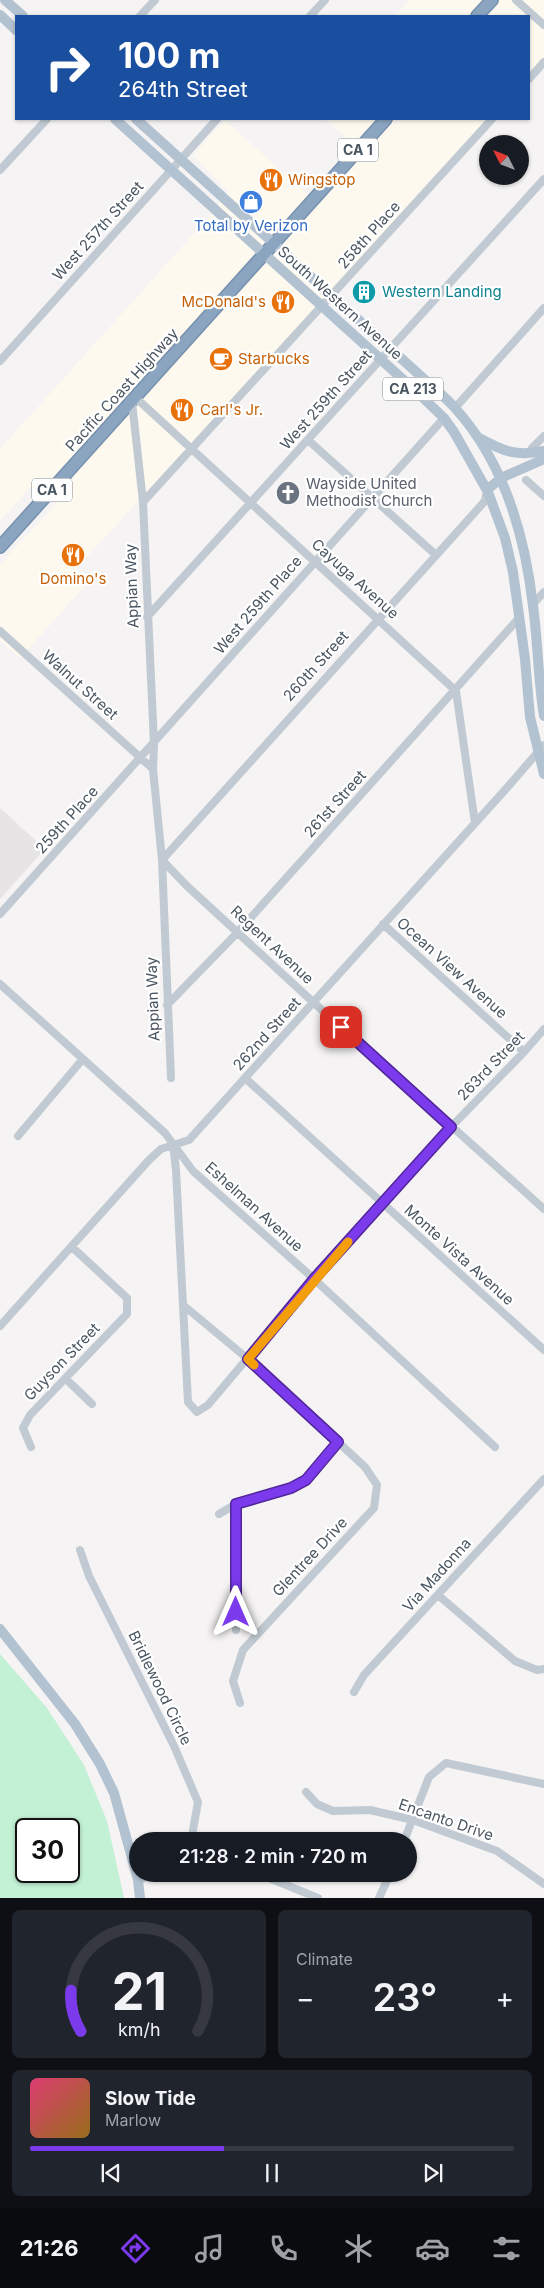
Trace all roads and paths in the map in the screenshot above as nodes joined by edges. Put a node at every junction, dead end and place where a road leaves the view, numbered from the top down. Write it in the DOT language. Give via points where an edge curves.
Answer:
graph roads {
  1 [pos="6,0"];
  2 [pos="154,0"];
  3 [pos="325,0"];
  4 [pos="492,0"];
  5 [pos="516,0"];
  6 [pos="0,15"];
  7 [pos="22,15"];
  8 [pos="141,15"];
  9 [pos="311,15"];
  10 [pos="478,15"];
  11 [pos="544,25"];
  12 [pos="15,29"];
  13 [pos="544,62"];
  14 [pos="530,78"];
  15 [pos="46,120"];
  16 [pos="117,120"];
  17 [pos="137,120"];
  18 [pos="216,120"];
  19 [pos="385,120"];
  20 [pos="491,120"];
  21 [pos="180,159"];
  22 [pos="0,170"];
  23 [pos="171,170"];
  24 [pos="544,180"];
  25 [pos="274,242"];
  26 [pos="263,254"];
  27 [pos="333,296"];
  28 [pos="322,306"];
  29 [pos="544,308"];
  30 [pos="392,349"];
  31 [pos="381,360"];
  32 [pos="0,361"];
  33 [pos="134,400"];
  34 [pos="454,408"];
  35 [pos="444,418"];
  36 [pos="544,436"];
  37 [pos="477,437"];
  38 [pos="308,440"];
  39 [pos="532,448"];
  40 [pos="191,449"];
  41 [pos="544,451"];
  42 [pos="544,459"];
  43 [pos="502,478"];
  44 [pos="526,480"];
  45 [pos="486,490"];
  46 [pos="544,496"];
  47 [pos="373,498"];
  48 [pos="143,502"];
  49 [pos="251,502"];
  50 [pos="0,547"];
  51 [pos="436,555"];
  52 [pos="315,561"];
  53 [pos="544,592"];
  54 [pos="533,604"];
  55 [pos="147,617"];
  56 [pos="519,618"];
  57 [pos="377,619"];
  58 [pos="0,631"];
  59 [pos="456,691"];
  60 [pos="544,716"];
  61 [pos="154,744"];
  62 [pos="544,745"];
  63 [pos="538,754"];
  64 [pos="142,758"];
  65 [pos="153,770"];
  66 [pos="544,774"];
  67 [pos="475,823"];
  68 [pos="162,860"];
  69 [pos="0,914"];
  70 [pos="383,924"];
  71 [pos="238,932"];
  72 [pos="0,984"];
  73 [pos="313,1002"];
  74 [pos="167,1005"];
  75 [pos="544,1029"];
  76 [pos="524,1052"];
  77 [pos="82,1060"];
  78 [pos="171,1078"];
  79 [pos="245,1078"];
  80 [pos="451,1127"];
  81 [pos="18,1136"];
  82 [pos="173,1144"];
  83 [pos="382,1204"];
  84 [pos="544,1209"];
  85 [pos="72,1247"];
  86 [pos="314,1279"];
  87 [pos="183,1305"];
  88 [pos="0,1326"];
  89 [pos="544,1350"];
  90 [pos="248,1359"];
  91 [pos="66,1379"];
  92 [pos="92,1404"];
  93 [pos="338,1442"];
  94 [pos="31,1447"];
  95 [pos="494,1447"];
  96 [pos="544,1479"];
  97 [pos="236,1504"];
  98 [pos="219,1514"];
  99 [pos="80,1550"];
  100 [pos="438,1595"];
  101 [pos="0,1629"];
  102 [pos="236,1630"];
  103 [pos="544,1669"];
  104 [pos="354,1692"];
  105 [pos="240,1703"];
  106 [pos="544,1784"];
  107 [pos="306,1792"];
  108 [pos="413,1820"];
  109 [pos="193,1832"];
  110 [pos="408,1832"];
  111 [pos="129,1847"];
  112 [pos="138,1882"];
  113 [pos="279,1882"];
  114 [pos="386,1882"];
  115 [pos="544,1884"];
  116 [pos="140,1898"];
  117 [pos="318,1898"];
  118 [pos="379,1898"];
  1 -- 7 [label="main road"];
  2 -- 8 [label="street"];
  3 -- 9 [label="street"];
  4 -- 10 [label="highway"];
  5 -- 11 [label="street"];
  6 -- 12 [label="main road"];
  13 -- 14 [label="street"];
  15 -- 22 [label="street"];
  16 -- 23 [label="main road, South Western Avenue / CA 213"];
  17 -- 21 [label="main road, South Western Avenue / CA 213"];
  18 -- 21 [label="street, West 257th Street"];
  19 -- 25 [label="highway, Pacific Coast Highway / CA 1"];
  20 -- 27 [label="street, 258th Place"];
  21 -- 23 [label="street, West 257th Street"];
  21 -- 25 [label="main road, South Western Avenue / CA 213"];
  23 -- 26 [label="main road, South Western Avenue / CA 213"];
  23 -- 32 [label="street, West 257th Street"];
  24 -- 30 [label="street, West 259th Street"];
  25 -- 26 [label="highway, Pacific Coast Highway / CA 1"];
  25 -- 27 [label="main road, South Western Avenue / CA 213"];
  26 -- 28 [label="main road, South Western Avenue / CA 213"];
  26 -- 33 [label="highway, Pacific Coast Highway / CA 1"];
  27 -- 28 [label="street, 258th Place"];
  27 -- 30 [label="main road, South Western Avenue / CA 213"];
  28 -- 31 [label="main road, South Western Avenue / CA 213"];
  28 -- 40 [label="street, 258th Place"];
  29 -- 34 [label="street"];
  30 -- 31 [label="street, West 259th Street"];
  30 -- 34 [label="main road, South Western Avenue / CA 213"];
  31 -- 35 [label="main road, South Western Avenue / CA 213"];
  31 -- 38 [label="street, West 259th Street"];
  33 -- 40 [label="street, Cayuga Avenue"];
  33 -- 48 [label="street, Appian Way"];
  33 -- 50 [label="highway, Pacific Coast Highway / CA 1"];
  34 -- 37 [label="main road, South Western Avenue / CA 213"];
  35 -- 45 [label="main road, South Western Avenue / CA 213"];
  35 -- 47 [label="street, West 259th Place"];
  36 -- 39 [label="street"];
  37 -- 41 [label="main road" via="516,454"];
  37 -- 43 [label="main road, South Western Avenue / CA 213"];
  38 -- 47 [label="street"];
  38 -- 49 [label="street, West 259th Street"];
  40 -- 48 [label="street, 258th Place"];
  40 -- 49 [label="street, Cayuga Avenue"];
  42 -- 43 [label="main road"];
  43 -- 45 [label="main road"];
  43 -- 54 [label="main road, South Western Avenue / CA 213" via="517,527"];
  44 -- 46 [label="street"];
  45 -- 51 [label="street, 260th Street" via="485,501"];
  45 -- 56 [label="main road, South Western Avenue / CA 213" via="509,551"];
  47 -- 51 [label="street"];
  47 -- 52 [label="street, West 259th Place"];
  48 -- 55 [label="street, Appian Way"];
  49 -- 52 [label="street, Cayuga Avenue"];
  49 -- 55 [label="street, West 259th Street"];
  51 -- 57 [label="street, 260th Street"];
  52 -- 57 [label="street, Cayuga Avenue"];
  52 -- 61 [label="street, West 259th Place"];
  53 -- 54 [label="street"];
  54 -- 60 [label="main road, South Western Avenue / CA 213"];
  55 -- 61 [label="street, Appian Way"];
  56 -- 59 [label="street, 261st Street"];
  56 -- 63 [label="main road, South Western Avenue / CA 213" via="530,717"];
  57 -- 59 [label="street, Cayuga Avenue"];
  57 -- 68 [label="street, 260th Street"];
  58 -- 64 [label="street, Walnut Street"];
  59 -- 67 [label="street"];
  59 -- 71 [label="street, 261st Street"];
  61 -- 64 [label="street, 259th Place"];
  61 -- 65 [label="street, Appian Way"];
  62 -- 63 [label="street, 262nd Street"];
  63 -- 66 [label="main road, South Western Avenue / CA 213"];
  63 -- 67 [label="street, 262nd Street"];
  64 -- 65 [label="street"];
  64 -- 69 [label="street, 259th Place"];
  65 -- 68 [label="street, Appian Way"];
  67 -- 70 [label="street, 262nd Street"];
  68 -- 71 [label="street, Regent Avenue"];
  68 -- 74 [label="street, Appian Way"];
  70 -- 73 [label="street, 262nd Street"];
  70 -- 76 [label="street, Ocean View Avenue"];
  71 -- 73 [label="street, Regent Avenue"];
  71 -- 74 [label="street, 261st Street"];
  72 -- 77 [label="street, Eshelman Avenue"];
  73 -- 79 [label="street, 262nd Street"];
  73 -- 80 [label="street, Regent Avenue"];
  74 -- 78 [label="street, Appian Way"];
  75 -- 76 [label="street, 263rd Street"];
  76 -- 80 [label="street, 263rd Street"];
  77 -- 81 [label="street"];
  77 -- 82 [label="street, Eshelman Avenue" via="140,1110"];
  79 -- 82 [label="street, 262nd Street" via="189,1140"];
  79 -- 83 [label="street, Monte Vista Avenue"];
  80 -- 83 [label="street, 263rd Street"];
  80 -- 84 [label="street, Regent Avenue"];
  82 -- 85 [label="street, 262nd Street" via="149,1160"];
  82 -- 86 [label="street, Eshelman Avenue" via="193,1171"];
  82 -- 87 [label="street"];
  83 -- 86 [label="street, 263rd Street"];
  83 -- 89 [label="street, Monte Vista Avenue"];
  85 -- 88 [label="street, 262nd Street"];
  85 -- 91 [label="street, Guyson Street" via="127,1298 127,1314"];
  86 -- 90 [label="street, 263rd Street"];
  86 -- 95 [label="street, Eshelman Avenue"];
  87 -- 90 [label="street"];
  87 -- 90 [label="street, 263rd Street" via="188,1402 196,1412 208,1405"];
  90 -- 93 [label="street"];
  91 -- 92 [label="street"];
  91 -- 94 [label="street, Guyson Street" via="25,1422 24,1432"];
  93 -- 97 [label="street" via="306,1480 291,1488"];
  93 -- 105 [label="street, Glentree Drive" via="365,1467 377,1485 374,1508 243,1650 233,1681"];
  96 -- 100 [label="street, Via Madonna"];
  97 -- 98 [label="street"];
  97 -- 102 [label="street"];
  99 -- 109 [label="street, Bridlewood Circle" via="89,1576 174,1746 198,1802"];
  100 -- 103 [label="street" via="515,1662"];
  100 -- 104 [label="street, Via Madonna" via="364,1675"];
  101 -- 111 [label="main road" via="75,1724 100,1764 114,1792"];
  106 -- 108 [label="street" via="446,1763 429,1777"];
  107 -- 108 [label="street, Encanto Drive" via="317,1804 333,1811 370,1810"];
  108 -- 110 [label="street"];
  108 -- 115 [label="street, Encanto Drive" via="497,1851"];
  112 -- 116 [label="main road"];
  113 -- 117 [label="street"];
  114 -- 118 [label="street"];
}
